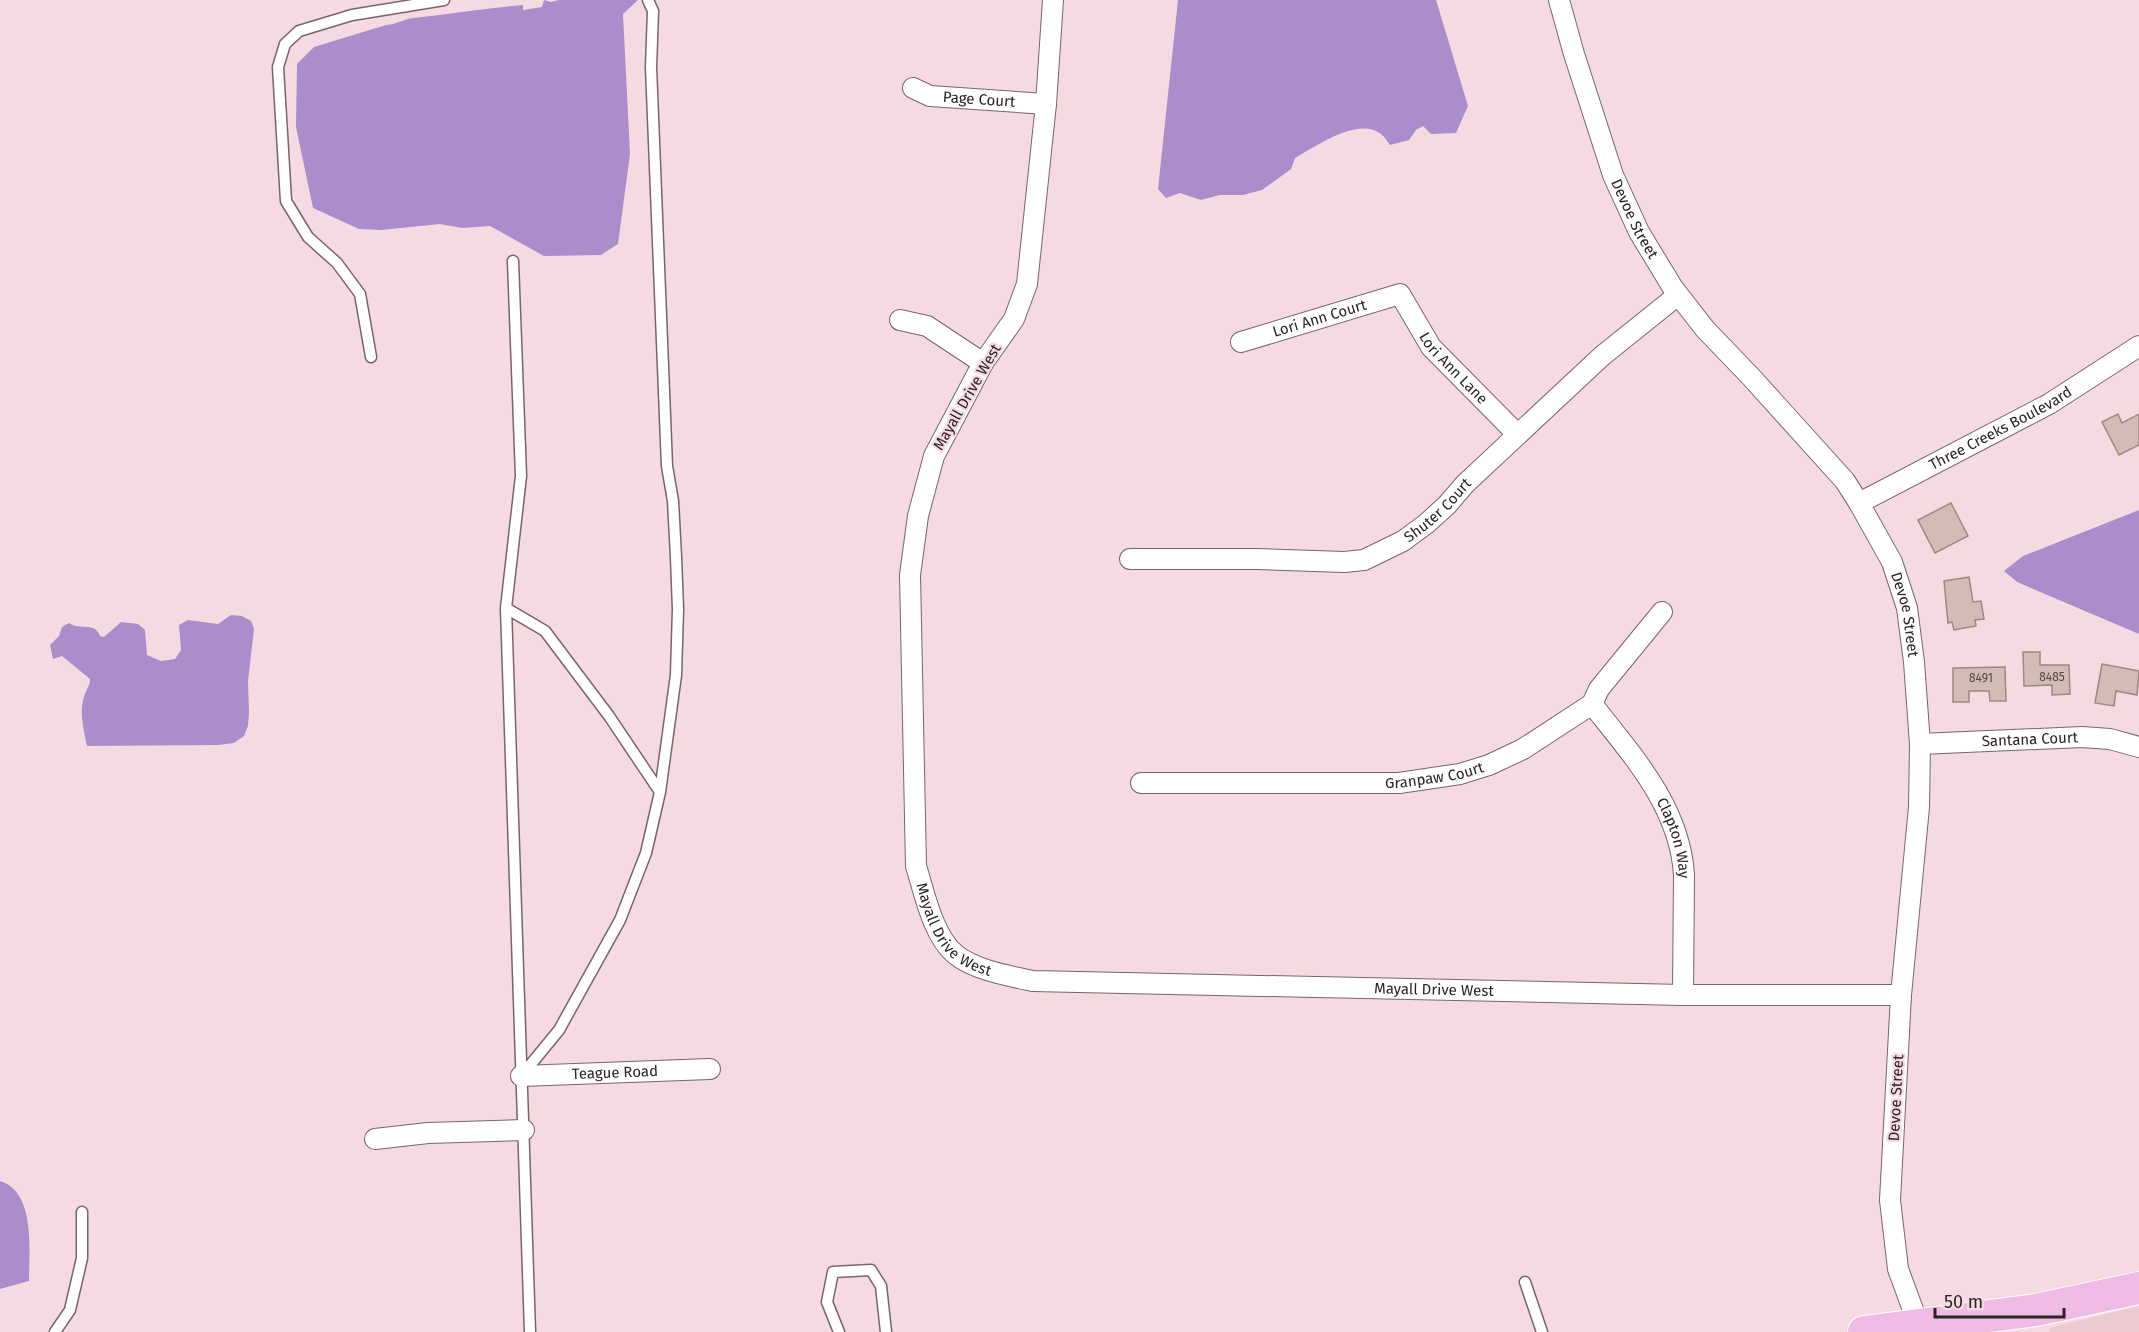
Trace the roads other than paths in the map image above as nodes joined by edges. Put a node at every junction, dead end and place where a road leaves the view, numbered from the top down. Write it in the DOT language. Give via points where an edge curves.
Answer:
graph roads {
  1 [pos="444,0"];
  2 [pos="648,0"];
  3 [pos="1053,0"];
  4 [pos="1559,0"];
  5 [pos="913,88"];
  6 [pos="1046,104"];
  7 [pos="513,261"];
  8 [pos="1400,294"];
  9 [pos="1678,295"];
  10 [pos="900,320"];
  11 [pos="1241,342"];
  12 [pos="2139,346"];
  13 [pos="371,357"];
  14 [pos="983,363"];
  15 [pos="1517,434"];
  16 [pos="1859,503"];
  17 [pos="1130,559"];
  18 [pos="506,608"];
  19 [pos="1662,612"];
  20 [pos="1592,704"];
  21 [pos="1920,744"];
  22 [pos="2139,747"];
  23 [pos="1141,783"];
  24 [pos="660,792"];
  25 [pos="1683,995"];
  26 [pos="1901,995"];
  27 [pos="710,1069"];
  28 [pos="521,1076"];
  29 [pos="524,1130"];
  30 [pos="375,1139"];
  31 [pos="82,1212"];
  32 [pos="1525,1282"];
  33 [pos="2139,1288"];
  34 [pos="1918,1326"];
  35 [pos="55,1332"];
  36 [pos="530,1332"];
  37 [pos="839,1332"];
  38 [pos="886,1332"];
  39 [pos="1542,1332"];
  40 [pos="1864,1332"];
  1 -- 13 [label="lane" via="352,15 299,31 285,44 278,67 286,201 308,237 337,263 360,294"];
  2 -- 24 [label="lane" via="653,11 651,67 667,466 673,501 678,609 676,675"];
  3 -- 6 [label="street, Mayall Drive West"];
  4 -- 9 [label="street, Devoe Street" via="1613,175 1639,231"];
  5 -- 6 [label="street, Page Court" via="930,96"];
  6 -- 14 [label="street, Mayall Drive West" via="1027,284 1014,319"];
  7 -- 18 [label="lane" via="521,476"];
  8 -- 11 [label="street, Lori Ann Court"];
  8 -- 15 [label="street, Lori Ann Lane" via="1431,347"];
  9 -- 15 [label="street, Shuter Court" via="1602,356"];
  9 -- 16 [label="street, Devoe Street" via="1845,482"];
  10 -- 14 [label="street" via="927,326"];
  12 -- 16 [label="street, Three Creeks Boulevard" via="2049,404"];
  14 -- 25 [label="street, Mayall Drive West" via="934,456 918,516 910,575 916,866 938,930 955,954 987,970 1033,981"];
  15 -- 17 [label="street, Shuter Court" via="1426,524 1403,541 1364,560"];
  16 -- 21 [label="street, Devoe Street" via="1892,562 1907,608"];
  18 -- 24 [label="lane" via="545,631"];
  18 -- 28 [label="lane"];
  19 -- 20 [label="street, Granpaw Court" via="1599,689"];
  20 -- 23 [label="street, Granpaw Court" via="1523,749 1460,774 1399,783"];
  20 -- 25 [label="street, Clapton Way" via="1645,773 1676,830 1684,874"];
  21 -- 22 [label="street, Santana Court" via="2082,737"];
  21 -- 26 [label="street, Devoe Street" via="1915,860"];
  24 -- 28 [label="lane" via="646,853 620,920 559,1030"];
  25 -- 26 [label="street, Mayall Drive West"];
  26 -- 34 [label="street, Devoe Street" via="1890,1200 1898,1269"];
  27 -- 28 [label="street, Teague Road"];
  28 -- 29 [label="lane"];
  29 -- 30 [label="street"];
  29 -- 36 [label="lane"];
  31 -- 35 [label="lane" via="82,1258 70,1310"];
  32 -- 39 [label="lane"];
  33 -- 34 [label="main road" via="2036,1310"];
  34 -- 40 [label="main road"];
  37 -- 38 [label="lane" via="826,1302 834,1272 871,1270 881,1286"];
}
